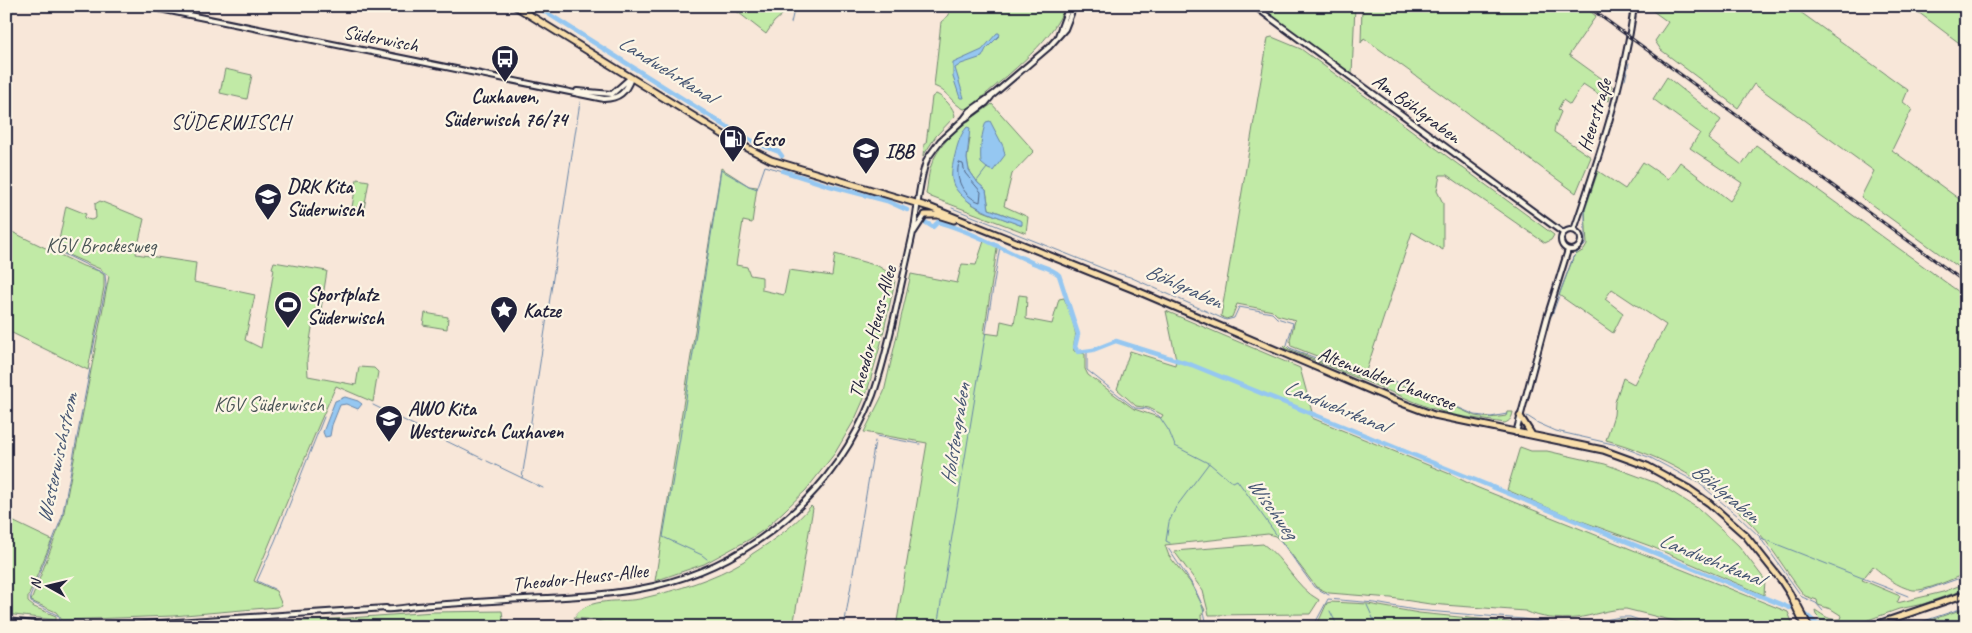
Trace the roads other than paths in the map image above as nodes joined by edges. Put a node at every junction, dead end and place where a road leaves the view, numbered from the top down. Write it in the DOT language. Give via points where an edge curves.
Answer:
graph roads {
  1 [pos="146,6"];
  2 [pos="515,6"];
  3 [pos="1069,6"];
  4 [pos="1074,6"];
  5 [pos="1254,6"];
  6 [pos="1634,6"];
  7 [pos="1058,36"];
  8 [pos="631,78"];
  9 [pos="918,203"];
  10 [pos="925,216"];
  11 [pos="967,222"];
  12 [pos="1574,230"];
  13 [pos="1563,233"];
  14 [pos="912,234"];
  15 [pos="1568,250"];
  16 [pos="1520,416"];
  17 [pos="1516,433"];
  18 [pos="1532,435"];
  19 [pos="1790,594"];
  20 [pos="1966,594"];
  21 [pos="6,620"];
  22 [pos="1804,627"];
  23 [pos="1809,627"];
  24 [pos="1869,627"];
  1 -- 8 [label="street, Süderwisch" via="610,99 620,95"];
  2 -- 8 [label="main road, Altenwalder Chaussee"];
  3 -- 7 [label="street"];
  4 -- 7 [label="street" via="1065,29"];
  5 -- 13 [label="street, Am Böhlgraben"];
  6 -- 12 [label="street, Heerstraße" via="1628,52 1618,90"];
  7 -- 9 [label="street, Theodor-Heuss-Allee" via="1049,48 970,111 940,141 927,160"];
  8 -- 9 [label="main road, Altenwalder Chaussee" via="770,160"];
  9 -- 11 [label="main road, Altenwalder Chaussee"];
  9 -- 14 [label="street, Theodor-Heuss-Allee"];
  10 -- 11 [label="main road, Altenwalder Chaussee" via="938,215"];
  10 -- 14 [label="street"];
  11 -- 17 [label="main road, Altenwalder Chaussee" via="1391,399 1434,415"];
  12 -- 13 [label="street"];
  12 -- 15 [label="street, Heerstraße" via="1581,242 1578,247"];
  13 -- 15 [label="street" via="1562,243"];
  14 -- 21 [label="street, Theodor-Heuss-Allee" via="873,393 842,455 806,501 776,528 719,563 654,586 560,598 116,626 55,626"];
  15 -- 16 [label="street, Heerstraße"];
  16 -- 17 [label="street, Heerstraße"];
  16 -- 18 [label="main road"];
  17 -- 18 [label="main road, Altenwalder Chaussee"];
  18 -- 19 [label="main road, Altenwalder Chaussee" via="1625,457 1690,489 1746,536"];
  19 -- 22 [label="main road, Altenwalder Chaussee"];
  19 -- 23 [label="main road" via="1800,606"];
  20 -- 24 [label="main road"];
}
